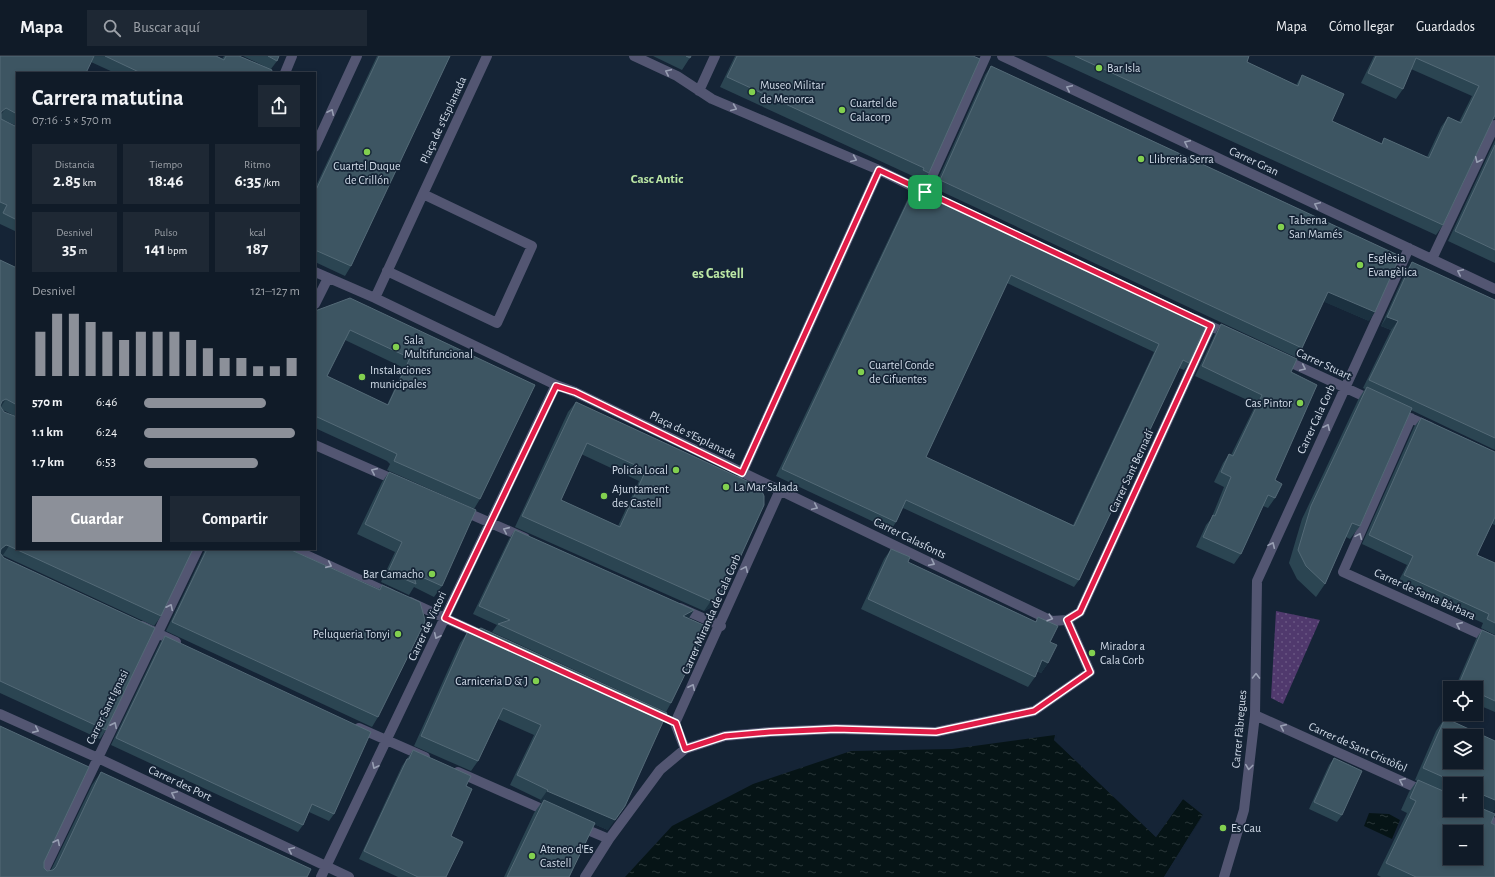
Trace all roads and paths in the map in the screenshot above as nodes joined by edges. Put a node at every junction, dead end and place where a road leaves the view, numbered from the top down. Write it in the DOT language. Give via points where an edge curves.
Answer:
graph roads {
  1 [pos="292,56"];
  2 [pos="357,56"];
  3 [pos="487,56"];
  4 [pos="634,56"];
  5 [pos="715,56"];
  6 [pos="986,56"];
  7 [pos="1002,56"];
  8 [pos="285,72"];
  9 [pos="699,91"];
  10 [pos="1495,125"];
  11 [pos="316,145"];
  12 [pos="1491,145"];
  13 [pos="879,170"];
  14 [pos="925,192"];
  15 [pos="423,194"];
  16 [pos="939,199"];
  17 [pos="1409,248"];
  18 [pos="1432,259"];
  19 [pos="387,271"];
  20 [pos="316,272"];
  21 [pos="328,278"];
  22 [pos="1495,288"];
  23 [pos="375,298"];
  24 [pos="316,302"];
  25 [pos="1182,313"];
  26 [pos="1211,326"];
  27 [pos="1239,339"];
  28 [pos="1274,355"];
  29 [pos="556,386"];
  30 [pos="1345,388"];
  31 [pos="1411,418"];
  32 [pos="1439,431"];
  33 [pos="316,445"];
  34 [pos="742,473"];
  35 [pos="404,484"];
  36 [pos="780,490"];
  37 [pos="454,507"];
  38 [pos="490,523"];
  39 [pos="533,542"];
  40 [pos="198,550"];
  41 [pos="295,550"];
  42 [pos="1257,581"];
  43 [pos="670,603"];
  44 [pos="445,618"];
  45 [pos="1067,620"];
  46 [pos="136,623"];
  47 [pos="720,626"];
  48 [pos="158,633"];
  49 [pos="495,641"];
  50 [pos="1495,641"];
  51 [pos="186,646"];
  52 [pos="0,714"];
  53 [pos="1255,715"];
  54 [pos="351,724"];
  55 [pos="386,741"];
  56 [pos="685,749"];
  57 [pos="98,758"];
  58 [pos="437,763"];
  59 [pos="451,769"];
  60 [pos="1443,800"];
  61 [pos="1482,817"];
  62 [pos="1495,823"];
  63 [pos="609,839"];
  64 [pos="326,867"];
  65 [pos="41,877"];
  66 [pos="321,877"];
  67 [pos="349,877"];
  68 [pos="585,877"];
  69 [pos="1224,877"];
  1 -- 8 [label="street"];
  11 -- 2 [label="street, one-way"];
  3 -- 15 [label="street, Plaça de s'Esplanada"];
  9 -- 4 [label="street, one-way" via="677,76"];
  5 -- 9 [label="street"];
  6 -- 14 [label="street"];
  17 -- 7 [label="street, Carrer Gran, one-way"];
  9 -- 13 [label="street, one-way" via="712,99"];
  10 -- 12 [label="street"];
  12 -- 18 [label="street, one-way"];
  13 -- 14 [label="street"];
  13 -- 34 [label="street, Plaça de s'Esplanada"];
  14 -- 16 [label="street"];
  15 -- 19 [label="street, Plaça de s'Esplanada"];
  15 -- 19 [label="street" via="532,246 496,323"];
  17 -- 18 [label="street, Carrer Gran"];
  17 -- 30 [label="street, Carrer Cala Corb"];
  22 -- 18 [label="street, Carrer Gran, one-way"];
  19 -- 23 [label="street, Plaça de s'Esplanada"];
  20 -- 21 [label="street, Plaça de s'Esplanada"];
  21 -- 23 [label="street, Plaça de s'Esplanada"];
  21 -- 24 [label="street"];
  23 -- 29 [label="street, Plaça de s'Esplanada"];
  25 -- 26 [label="street"];
  26 -- 27 [label="street"];
  26 -- 45 [label="street, Carrer Sant Bernadí" via="1080,612"];
  28 -- 30 [label="street, Carrer Stuart, one-way"];
  29 -- 34 [label="street, Plaça de s'Esplanada" via="575,392"];
  29 -- 38 [label="street, Carrer de Victori"];
  30 -- 31 [label="street, Carrer Stuart"];
  42 -- 30 [label="street, Carrer Cala Corb, one-way"];
  31 -- 32 [label="street, Carrer Stuart"];
  50 -- 31 [label="street, Carrer de Santa Bàrbara, one-way" via="1343,572"];
  35 -- 33 [label="street, one-way"];
  34 -- 36 [label="street, Carrer Calasfonts"];
  36 -- 45 [label="street, Carrer Calasfonts, one-way" via="1052,621"];
  47 -- 36 [label="street, Carrer Miranda de Cala Corb, one-way"];
  37 -- 38 [label="street"];
  39 -- 38 [label="street, one-way"];
  38 -- 44 [label="street, Carrer de Victori"];
  48 -- 40 [label="street, Carrer Sant Ignasi, one-way"];
  41 -- 44 [label="street, one-way"];
  53 -- 42 [label="street, Carrer Fàbregues, one-way"];
  43 -- 47 [label="street"];
  44 -- 49 [label="street"];
  44 -- 55 [label="street, Carrer de Victori, one-way"];
  45 -- 56 [label="street" via="1090,672 1034,711 936,732 836,729 770,732 725,736"];
  46 -- 48 [label="street"];
  56 -- 47 [label="street, Carrer Miranda de Cala Corb, one-way" via="672,721"];
  48 -- 51 [label="street"];
  57 -- 48 [label="street, Carrer Sant Ignasi, one-way"];
  52 -- 57 [label="street, Carrer des Port, one-way"];
  60 -- 53 [label="street, Carrer de Sant Cristòfol, one-way"];
  53 -- 69 [label="street, Carrer Fàbregues, one-way" via="1244,810"];
  54 -- 55 [label="street"];
  55 -- 58 [label="street"];
  55 -- 64 [label="street, Carrer de Victori, one-way"];
  56 -- 63 [label="street" via="660,770"];
  64 -- 57 [label="street, Carrer des Port, one-way"];
  65 -- 57 [label="street, Carrer Sant Ignasi, one-way"];
  59 -- 63 [label="street"];
  61 -- 62 [label="street"];
  63 -- 68 [label="street"];
  64 -- 66 [label="street, Carrer de Victori"];
  64 -- 67 [label="street, Carrer des Port"];
}
